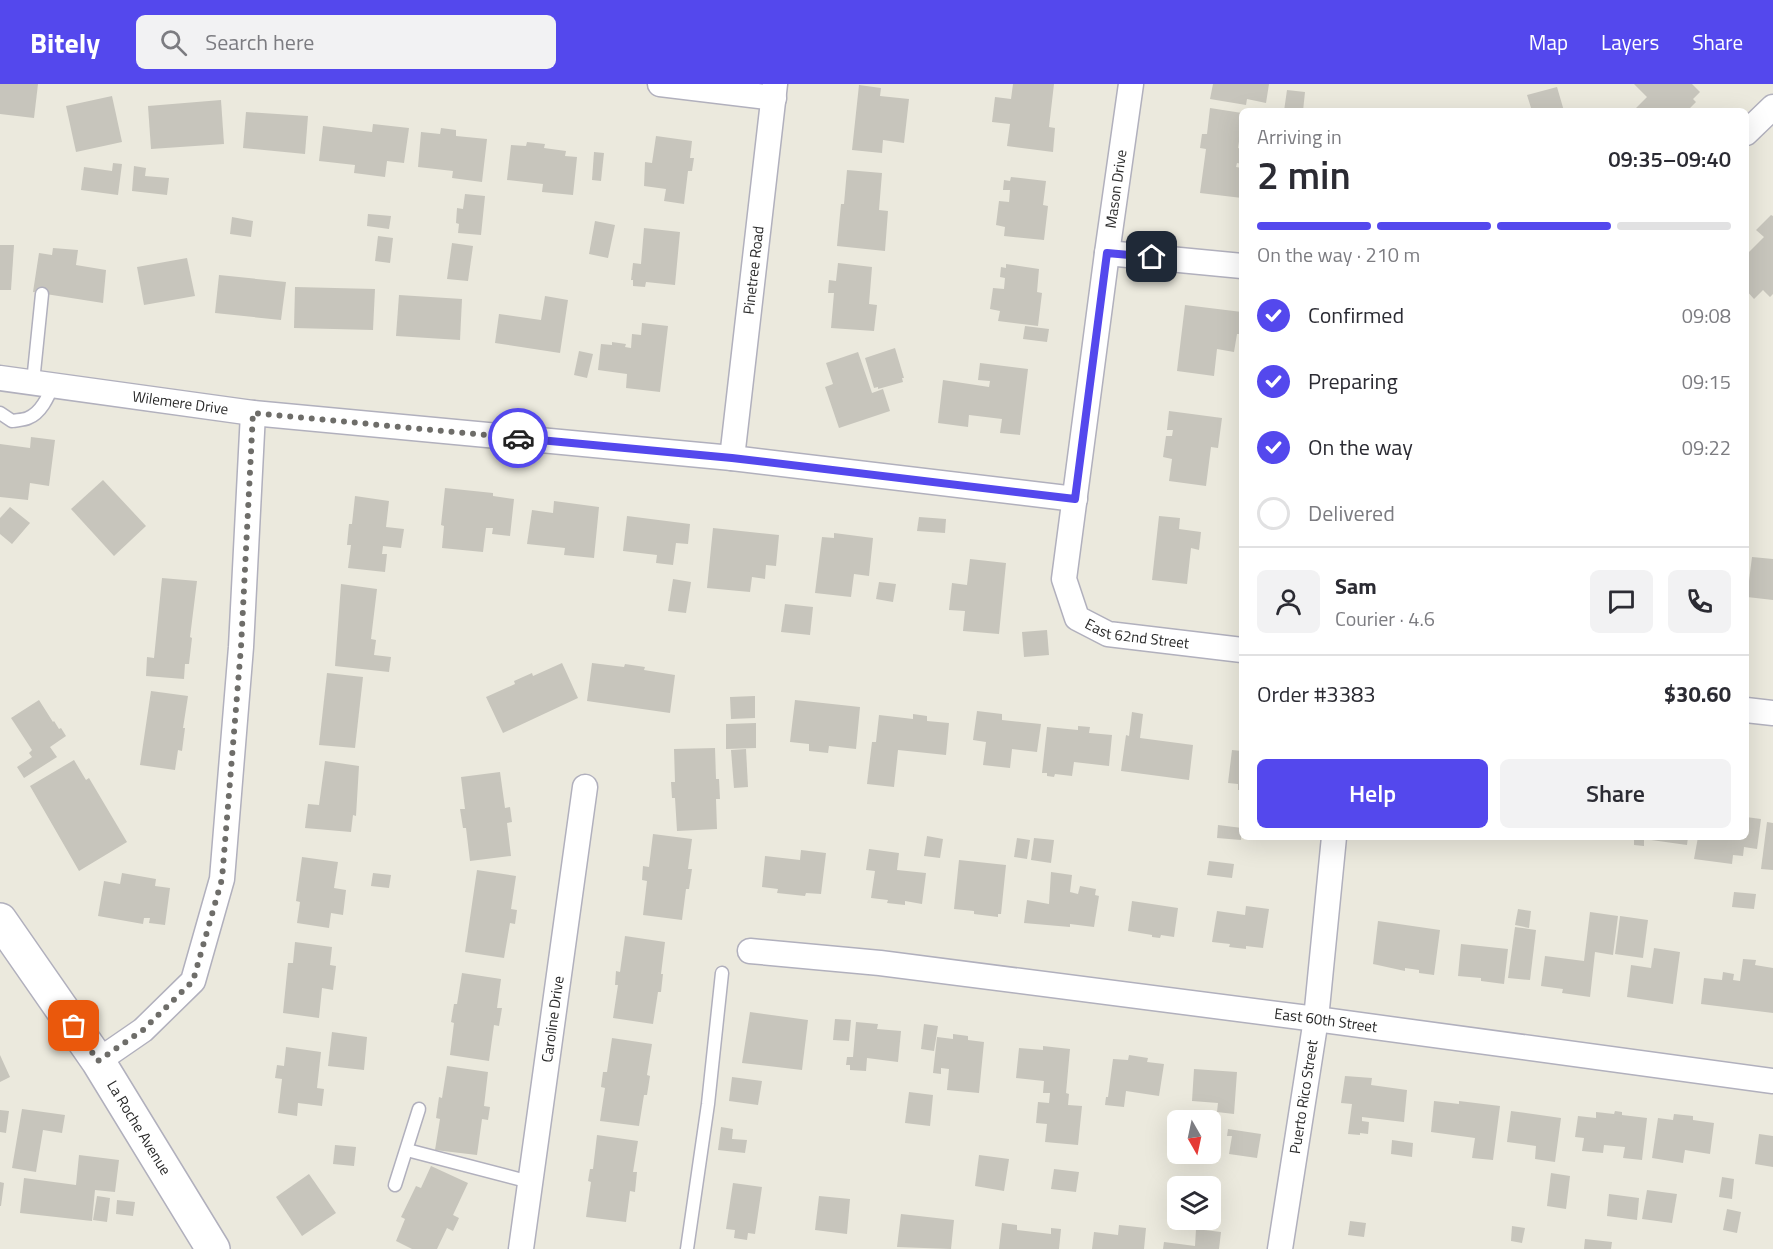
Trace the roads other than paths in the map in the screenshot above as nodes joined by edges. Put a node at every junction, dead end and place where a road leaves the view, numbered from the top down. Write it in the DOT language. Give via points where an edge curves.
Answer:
graph roads {
  1 [pos="660,84"];
  2 [pos="1131,84"];
  3 [pos="775,91"];
  4 [pos="1773,107"];
  5 [pos="1749,130"];
  6 [pos="1107,253"];
  7 [pos="1239,266"];
  8 [pos="42,294"];
  9 [pos="0,378"];
  10 [pos="43,384"];
  11 [pos="0,413"];
  12 [pos="253,413"];
  13 [pos="732,458"];
  14 [pos="1075,499"];
  15 [pos="1064,579"];
  16 [pos="1239,650"];
  17 [pos="1749,710"];
  18 [pos="1773,713"];
  19 [pos="585,787"];
  20 [pos="1334,840"];
  21 [pos="0,920"];
  22 [pos="750,951"];
  23 [pos="722,973"];
  24 [pos="1316,1019"];
  25 [pos="98,1061"];
  26 [pos="1773,1081"];
  27 [pos="419,1109"];
  28 [pos="407,1150"];
  29 [pos="530,1182"];
  30 [pos="395,1185"];
  31 [pos="213,1249"];
  32 [pos="521,1249"];
  33 [pos="687,1249"];
  34 [pos="1280,1249"];
  1 -- 3 [label="street"];
  2 -- 6 [label="street, Mason Drive"];
  3 -- 13 [label="street, Pinetree Road"];
  4 -- 5 [label="street"];
  6 -- 7 [label="street"];
  6 -- 14 [label="street, Mason Drive"];
  8 -- 10 [label="lane"];
  9 -- 10 [label="street, Wilemere Drive"];
  10 -- 11 [label="lane" via="48,398 29,418 12,421"];
  10 -- 12 [label="street, Wilemere Drive"];
  12 -- 13 [label="street, Wilemere Drive"];
  12 -- 25 [label="street" via="241,647 222,879 193,981 143,1030"];
  13 -- 14 [label="street, Wilemere Drive"];
  14 -- 15 [label="street, Mason Drive"];
  15 -- 16 [label="street, East 62nd Street" via="1077,618 1108,634"];
  17 -- 18 [label="street"];
  19 -- 29 [label="street, Caroline Drive"];
  20 -- 24 [label="street, Puerto Rico Street"];
  21 -- 25 [label="main road, La Roche Avenue"];
  22 -- 24 [label="street, East 60th Street" via="880,963"];
  23 -- 33 [label="lane"];
  24 -- 26 [label="street, East 60th Street"];
  24 -- 34 [label="street, Puerto Rico Street"];
  25 -- 31 [label="main road, La Roche Avenue"];
  27 -- 28 [label="lane"];
  28 -- 29 [label="lane"];
  28 -- 30 [label="lane"];
  29 -- 32 [label="street, Caroline Drive"];
}
